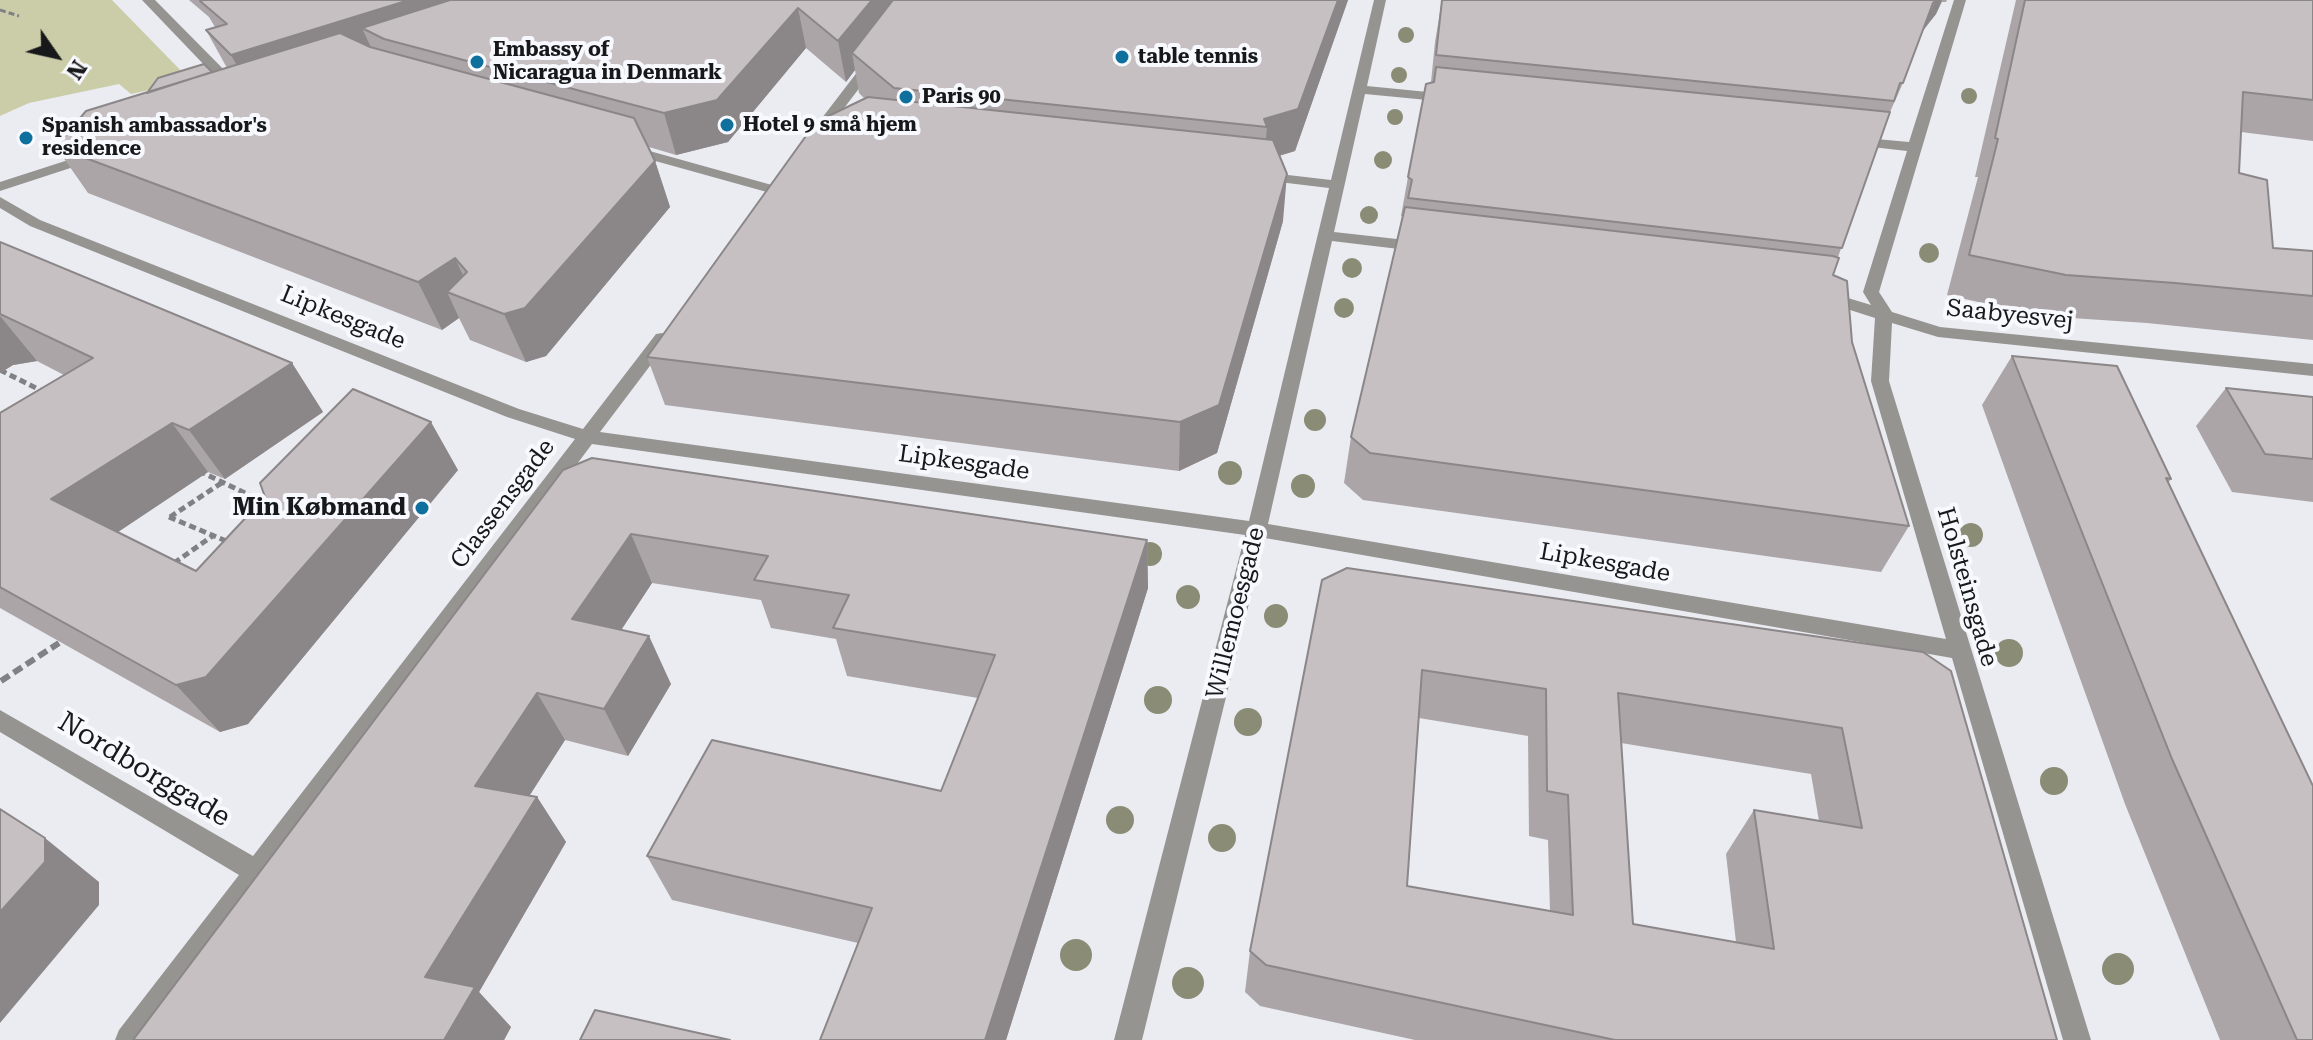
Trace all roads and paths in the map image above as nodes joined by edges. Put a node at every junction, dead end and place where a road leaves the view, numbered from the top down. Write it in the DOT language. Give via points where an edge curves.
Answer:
graph roads {
  1 [pos="148,0"];
  2 [pos="1380,0"];
  3 [pos="1953,5"];
  4 [pos="0,10"];
  5 [pos="19,16"];
  6 [pos="883,46"];
  7 [pos="1359,89"];
  8 [pos="1470,100"];
  9 [pos="250,104"];
  10 [pos="1834,138"];
  11 [pos="608,144"];
  12 [pos="1913,147"];
  13 [pos="103,153"];
  14 [pos="803,153"];
  15 [pos="1245,174"];
  16 [pos="1337,185"];
  17 [pos="0,187"];
  18 [pos="774,190"];
  19 [pos="0,202"];
  20 [pos="1325,236"];
  21 [pos="1436,248"];
  22 [pos="1815,293"];
  23 [pos="1884,313"];
  24 [pos="671,326"];
  25 [pos="0,370"];
  26 [pos="2313,370"];
  27 [pos="46,393"];
  28 [pos="588,437"];
  29 [pos="196,469"];
  30 [pos="223,482"];
  31 [pos="274,506"];
  32 [pos="1257,529"];
  33 [pos="214,535"];
  34 [pos="239,547"];
  35 [pos="165,569"];
  36 [pos="59,643"];
  37 [pos="1958,650"];
  38 [pos="0,682"];
  39 [pos="0,720"];
  40 [pos="257,872"];
  41 [pos="129,1040"];
  42 [pos="1128,1040"];
  43 [pos="2077,1040"];
  1 -- 9 [label="street"];
  2 -- 7 [label="street, Willemoesgade"];
  3 -- 12 [label="street, Holsteinsgade"];
  4 -- 5 [label="path"];
  6 -- 14 [label="street" via="829,129"];
  7 -- 8 [label="street"];
  7 -- 16 [label="street, Willemoesgade"];
  10 -- 12 [label="street"];
  11 -- 18 [label="street"];
  12 -- 23 [label="street, Holsteinsgade" via="1871,292"];
  13 -- 17 [label="street"];
  15 -- 16 [label="street"];
  16 -- 20 [label="street, Willemoesgade"];
  19 -- 28 [label="street, Lipkesgade" via="35,223 513,413"];
  20 -- 21 [label="street"];
  20 -- 32 [label="street, Willemoesgade"];
  22 -- 23 [label="street, Saabyesvej"];
  23 -- 26 [label="street, Saabyesvej" via="1938,332 2089,354"];
  23 -- 37 [label="street, Holsteinsgade" via="1880,381"];
  24 -- 28 [label="street, Classensgade"];
  25 -- 27 [label="path"];
  28 -- 32 [label="street, Lipkesgade"];
  28 -- 40 [label="street, Classensgade"];
  29 -- 30 [label="path"];
  30 -- 31 [label="path"];
  30 -- 33 [label="path" via="169,517"];
  32 -- 37 [label="street, Lipkesgade"];
  32 -- 42 [label="street, Willemoesgade"];
  33 -- 34 [label="path"];
  33 -- 35 [label="path"];
  36 -- 38 [label="path"];
  37 -- 43 [label="street, Holsteinsgade"];
  39 -- 40 [label="street, Nordborggade"];
  40 -- 41 [label="street, Classensgade"];
}
